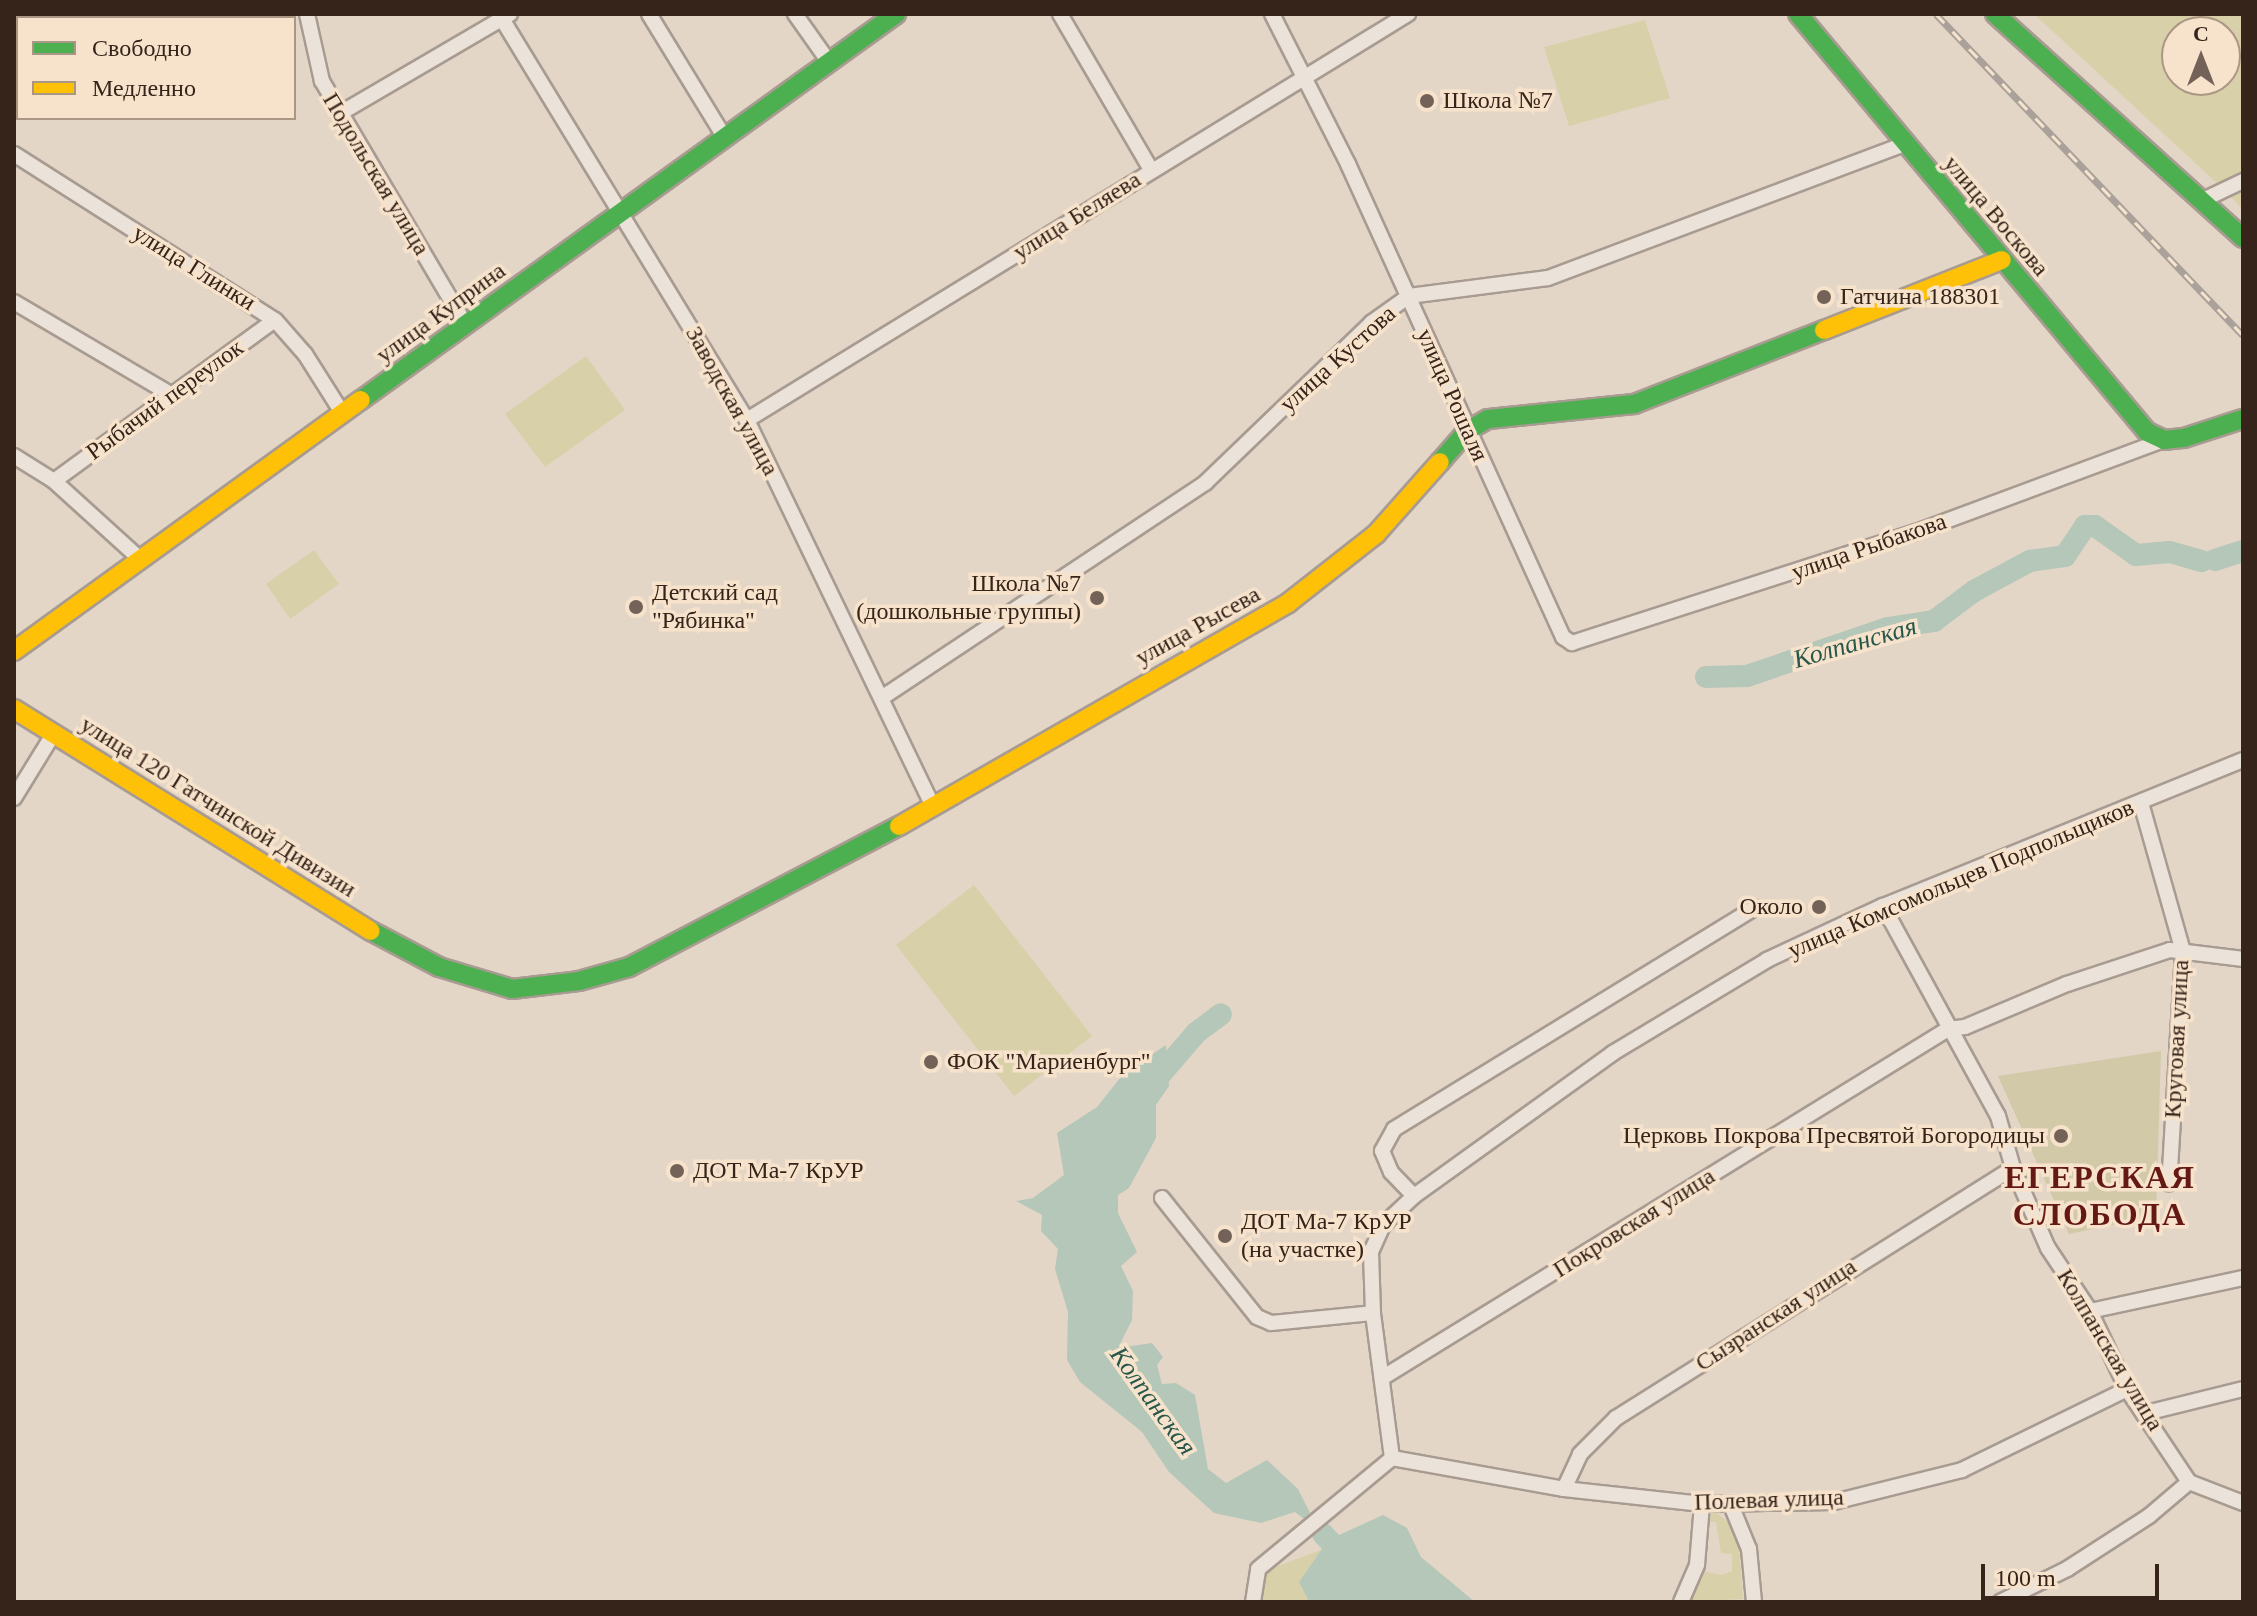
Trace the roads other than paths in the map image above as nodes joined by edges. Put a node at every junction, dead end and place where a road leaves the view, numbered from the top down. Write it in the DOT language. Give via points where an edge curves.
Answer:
graph roads {
  1 [pos="307,14"];
  2 [pos="649,14"];
  3 [pos="795,14"];
  4 [pos="896,14"];
  5 [pos="1060,14"];
  6 [pos="1272,14"];
  7 [pos="1408,14"];
  8 [pos="1798,14"];
  9 [pos="1995,14"];
  10 [pos="504,16"];
  11 [pos="829,62"];
  12 [pos="1306,76"];
  13 [pos="339,114"];
  14 [pos="725,138"];
  15 [pos="1905,144"];
  16 [pos="14,154"];
  17 [pos="1151,170"];
  18 [pos="2243,181"];
  19 [pos="2201,201"];
  20 [pos="623,212"];
  21 [pos="2243,238"];
  22 [pos="2002,260"];
  23 [pos="1409,296"];
  24 [pos="14,302"];
  25 [pos="275,320"];
  26 [pos="466,325"];
  27 [pos="172,395"];
  28 [pos="343,414"];
  29 [pos="2243,419"];
  30 [pos="747,420"];
  31 [pos="1467,431"];
  32 [pos="2151,440"];
  33 [pos="14,456"];
  34 [pos="54,481"];
  35 [pos="141,560"];
  36 [pos="1572,643"];
  37 [pos="14,651"];
  38 [pos="883,697"];
  39 [pos="14,709"];
  40 [pos="54,733"];
  41 [pos="2243,760"];
  42 [pos="14,798"];
  43 [pos="2141,803"];
  44 [pos="933,806"];
  45 [pos="1883,906"];
  46 [pos="1755,908"];
  47 [pos="397,946"];
  48 [pos="2183,951"];
  49 [pos="2243,959"];
  50 [pos="1948,1029"];
  51 [pos="2013,1168"];
  52 [pos="2169,1184"];
  53 [pos="1414,1196"];
  54 [pos="1162,1198"];
  55 [pos="2243,1278"];
  56 [pos="2090,1311"];
  57 [pos="1373,1313"];
  58 [pos="1382,1378"];
  59 [pos="2127,1389"];
  60 [pos="2243,1389"];
  61 [pos="2146,1413"];
  62 [pos="1392,1458"];
  63 [pos="2189,1482"];
  64 [pos="1564,1489"];
  65 [pos="2243,1503"];
  66 [pos="1702,1504"];
  67 [pos="1731,1505"];
  68 [pos="1253,1602"];
  69 [pos="1681,1602"];
  70 [pos="1754,1602"];
  71 [pos="2000,1602"];
  1 -- 13 [label="street, Подольская улица" via="322,81"];
  2 -- 14 [label="street"];
  3 -- 11 [label="street"];
  4 -- 11 [label="main road, улица Куприна"];
  5 -- 17 [label="street"];
  6 -- 12 [label="street, улица Рошаля"];
  7 -- 12 [label="street, улица Беляева"];
  8 -- 15 [label="main road, улица Воскова"];
  9 -- 19 [label="main road"];
  10 -- 13 [label="street"];
  10 -- 20 [label="street, Заводская улица"];
  11 -- 14 [label="main road, улица Куприна"];
  12 -- 17 [label="street, улица Беляева"];
  12 -- 23 [label="street, улица Рошаля"];
  13 -- 26 [label="street, Подольская улица"];
  14 -- 20 [label="main road, улица Куприна"];
  15 -- 22 [label="main road, улица Воскова"];
  15 -- 23 [label="street, улица Кустова" via="1548,278"];
  16 -- 25 [label="street, улица Глинки"];
  17 -- 30 [label="street, улица Беляева"];
  18 -- 19 [label="street"];
  19 -- 21 [label="main road"];
  20 -- 26 [label="main road, улица Куприна"];
  20 -- 30 [label="street, Заводская улица"];
  22 -- 31 [label="main road, улица Рысева" via="1634,404 1488,419"];
  22 -- 32 [label="main road, улица Воскова"];
  23 -- 31 [label="street, улица Рошаля"];
  23 -- 38 [label="street, улица Кустова" via="1371,323 1205,483"];
  24 -- 27 [label="street"];
  25 -- 27 [label="street, Рыбачий переулок"];
  25 -- 28 [label="street, улица Глинки" via="305,354"];
  26 -- 28 [label="main road, улица Куприна"];
  27 -- 34 [label="street, Рыбачий переулок"];
  28 -- 35 [label="main road, улица Куприна"];
  29 -- 32 [label="main road"];
  30 -- 38 [label="street, Заводская улица"];
  31 -- 36 [label="street, улица Рошаля" via="1563,637"];
  31 -- 44 [label="main road, улица Рысева" via="1376,534 1325,579"];
  32 -- 36 [label="street, улица Рыбакова" via="1916,532"];
  33 -- 34 [label="street"];
  34 -- 35 [label="street"];
  35 -- 37 [label="main road, улица Куприна"];
  38 -- 44 [label="street, Заводская улица"];
  39 -- 40 [label="main road, улица 120 Гатчинской Дивизии"];
  40 -- 42 [label="street"];
  40 -- 47 [label="main road, улица 120 Гатчинской Дивизии"];
  41 -- 43 [label="street, улица Комсомольцев Подпольщиков"];
  43 -- 45 [label="street, улица Комсомольцев Подпольщиков"];
  43 -- 48 [label="street, Круговая улица"];
  44 -- 47 [label="main road, улица Рысева" via="691,937 629,967 579,981 527,988 491,985"];
  45 -- 50 [label="street, Колпанская улица"];
  45 -- 53 [label="street, улица Комсомольцев Подпольщиков" via="1767,960 1613,1053"];
  46 -- 53 [label="street" via="1394,1129 1382,1151 1391,1172"];
  48 -- 49 [label="street, Покровская улица"];
  48 -- 50 [label="street, Покровская улица" via="2170,950 2067,984 1965,1027"];
  48 -- 52 [label="street, Круговая улица"];
  50 -- 51 [label="street, Колпанская улица" via="1998,1116"];
  50 -- 58 [label="street, Покровская улица"];
  51 -- 56 [label="street, Колпанская улица" via="2048,1248"];
  51 -- 64 [label="street, Сызранская улица" via="1616,1418 1580,1454"];
  53 -- 57 [label="street, улица Комсомольцев Подпольщиков" via="1383,1225 1371,1252"];
  54 -- 57 [label="street" via="1257,1317 1271,1323"];
  55 -- 56 [label="street"];
  56 -- 59 [label="street, Колпанская улица"];
  57 -- 58 [label="street, улица Комсомольцев Подпольщиков"];
  58 -- 62 [label="street, улица Комсомольцев Подпольщиков"];
  59 -- 61 [label="street, Колпанская улица"];
  59 -- 67 [label="street, Полевая улица" via="1962,1470 1834,1502"];
  60 -- 61 [label="street"];
  61 -- 63 [label="street, Колпанская улица"];
  62 -- 64 [label="street, Полевая улица"];
  62 -- 68 [label="street" via="1258,1569"];
  63 -- 65 [label="street"];
  63 -- 71 [label="street" via="2149,1516 2067,1569"];
  64 -- 66 [label="street, Полевая улица"];
  66 -- 67 [label="street, Полевая улица"];
  66 -- 69 [label="street" via="1697,1565"];
  67 -- 70 [label="street" via="1749,1549"];
}
